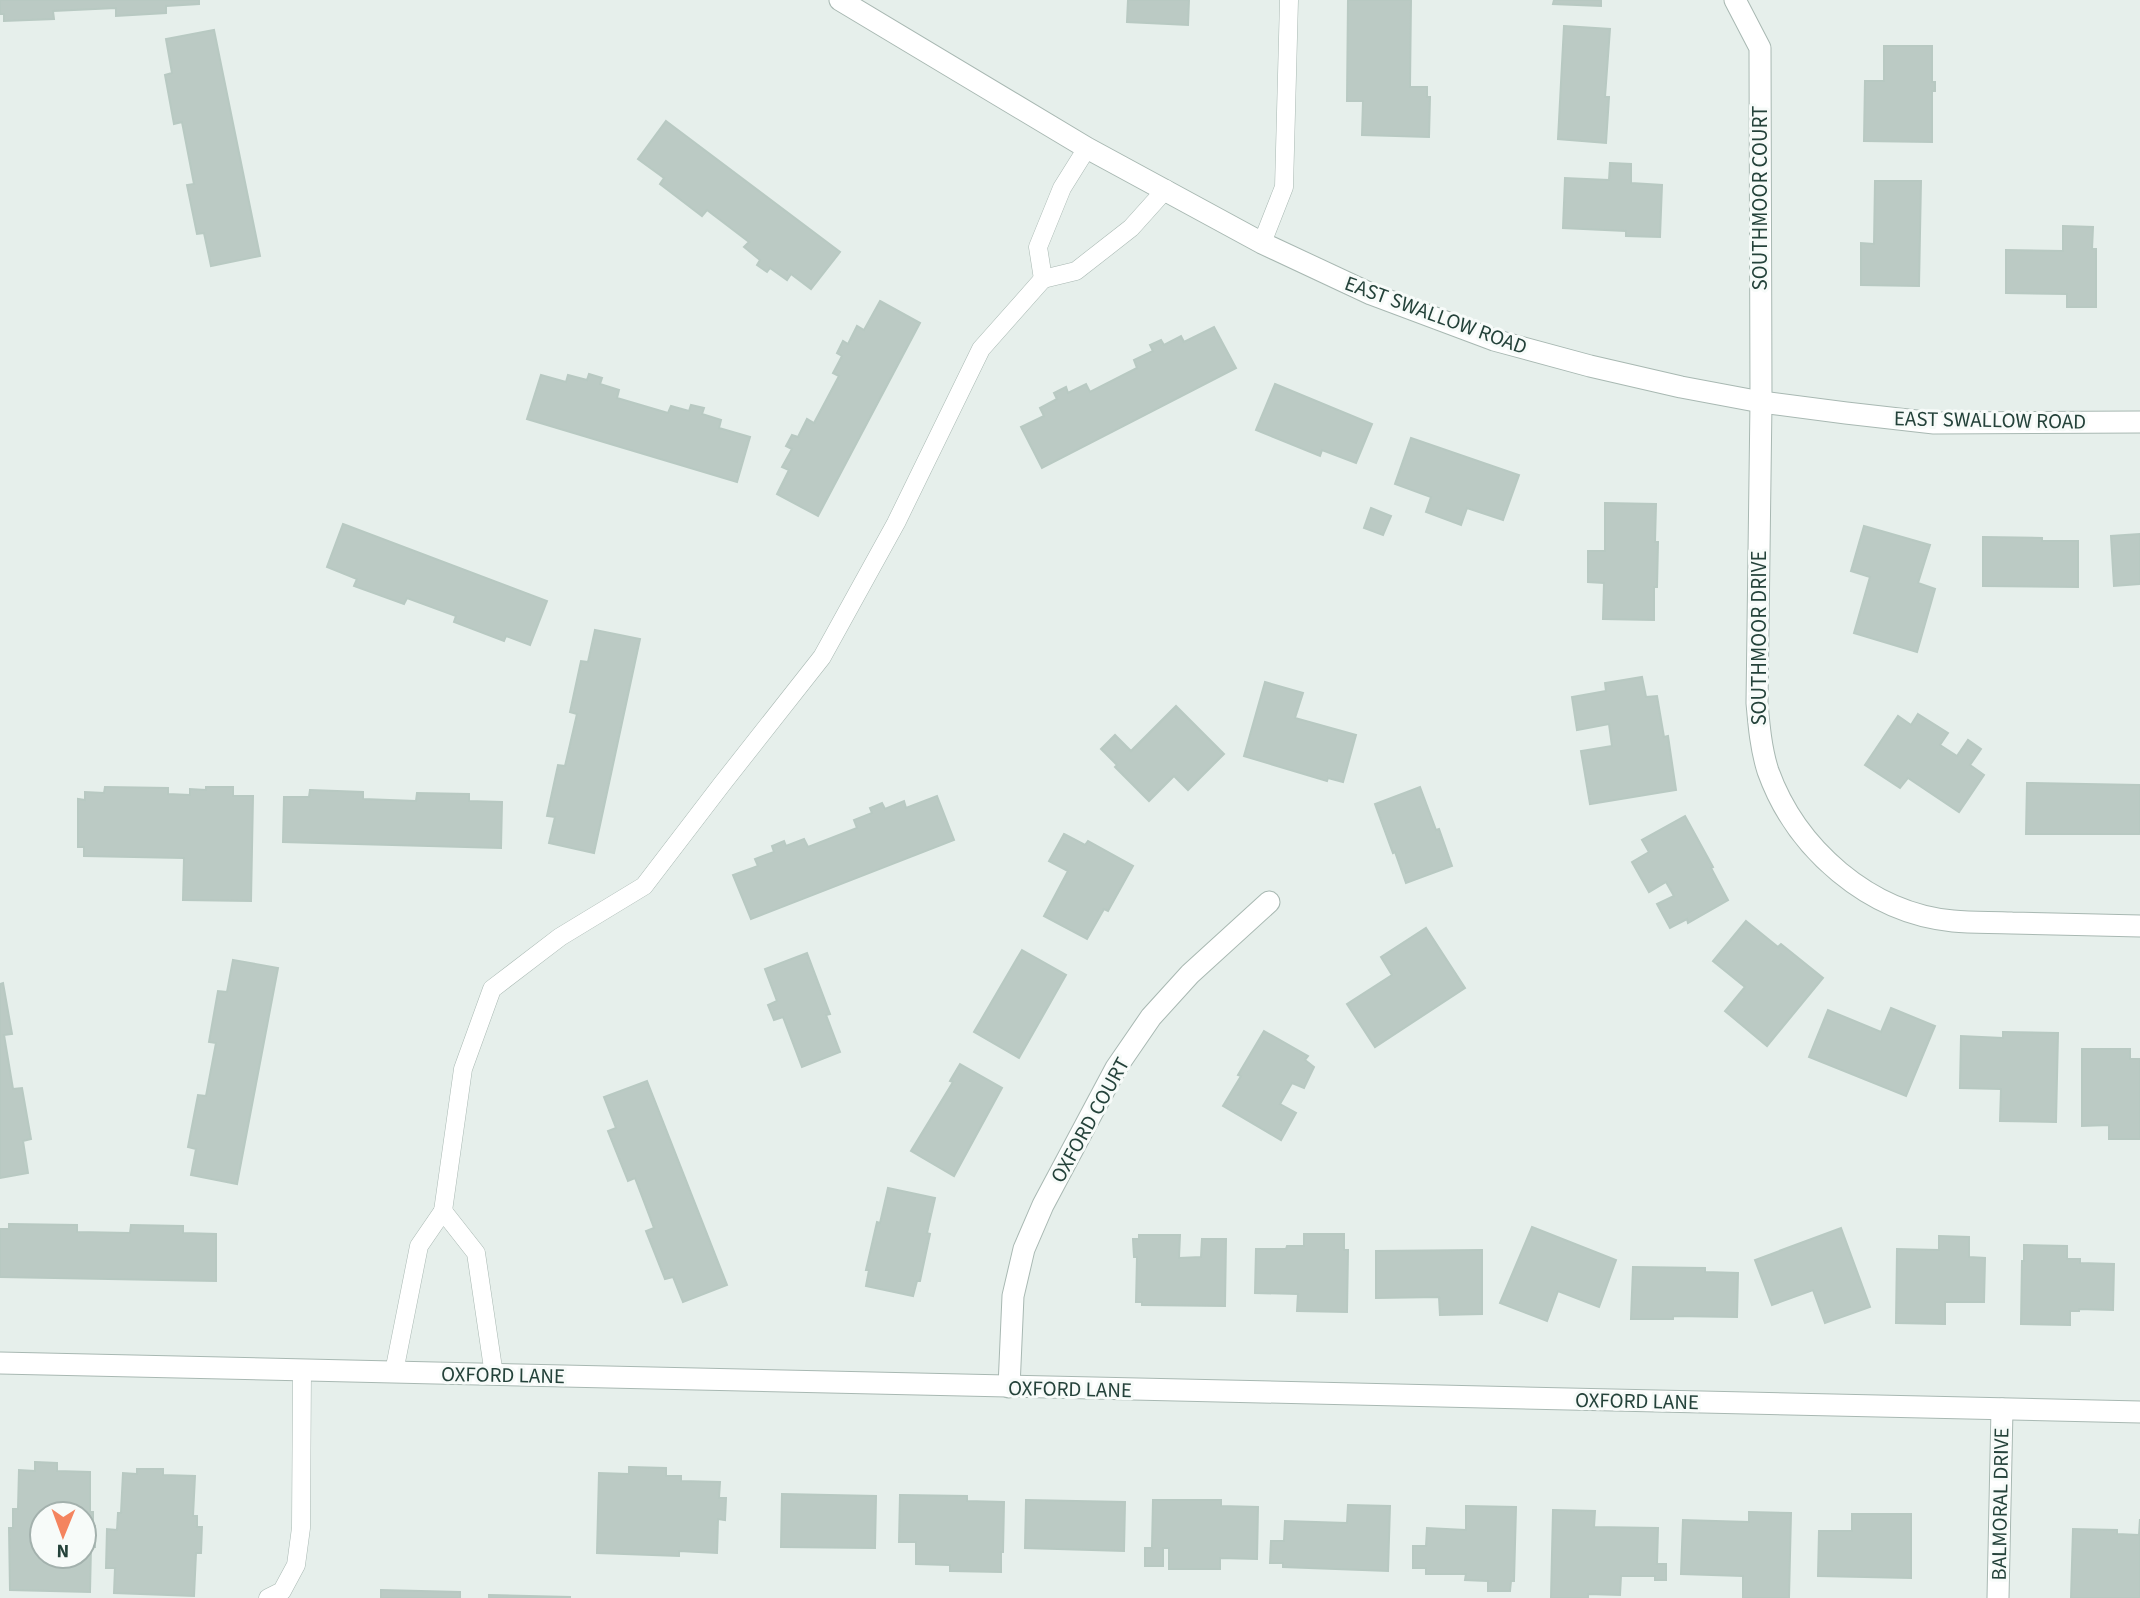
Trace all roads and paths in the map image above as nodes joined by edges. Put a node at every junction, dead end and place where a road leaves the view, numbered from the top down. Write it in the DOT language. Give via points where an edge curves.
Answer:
graph roads {
  1 [pos="840,0"];
  2 [pos="1289,0"];
  3 [pos="1735,0"];
  4 [pos="1087,148"];
  5 [pos="1166,189"];
  6 [pos="1262,243"];
  7 [pos="1042,279"];
  8 [pos="1761,402"];
  9 [pos="2140,422"];
  10 [pos="1269,902"];
  11 [pos="2140,926"];
  12 [pos="443,1211"];
  13 [pos="0,1363"];
  14 [pos="302,1370"];
  15 [pos="394,1372"];
  16 [pos="494,1374"];
  17 [pos="1009,1387"];
  18 [pos="2002,1409"];
  19 [pos="2140,1412"];
  20 [pos="268,1598"];
  21 [pos="1998,1598"];
  1 -- 4 [label="street, EAST SWALLOW ROAD"];
  2 -- 6 [label="lane" via="1284,187"];
  3 -- 8 [label="street, SOUTHMOOR COURT" via="1760,48"];
  4 -- 5 [label="street, EAST SWALLOW ROAD"];
  4 -- 7 [label="lane" via="1062,188 1038,247"];
  5 -- 6 [label="street, EAST SWALLOW ROAD"];
  5 -- 7 [label="lane" via="1131,228 1076,271"];
  6 -- 8 [label="street, EAST SWALLOW ROAD" via="1371,294 1494,341"];
  7 -- 12 [label="lane" via="981,349 896,523 822,657 645,886 561,937 492,989 463,1069"];
  8 -- 9 [label="street, EAST SWALLOW ROAD" via="1934,423"];
  8 -- 11 [label="street, SOUTHMOOR DRIVE" via="1760,742 1784,807 1811,845 1845,877 1913,913 1952,921"];
  10 -- 17 [label="street, OXFORD COURT" via="1190,974 1116,1068 1024,1249 1013,1296"];
  12 -- 15 [label="lane" via="419,1246"];
  12 -- 16 [label="lane" via="475,1252"];
  13 -- 14 [label="street, OXFORD LANE"];
  14 -- 15 [label="street, OXFORD LANE"];
  14 -- 20 [label="lane" via="301,1528 296,1565 282,1591"];
  15 -- 16 [label="street, OXFORD LANE"];
  16 -- 17 [label="street, OXFORD LANE"];
  17 -- 18 [label="street, OXFORD LANE"];
  18 -- 19 [label="street, OXFORD LANE"];
  18 -- 21 [label="street, BALMORAL DRIVE"];
}
